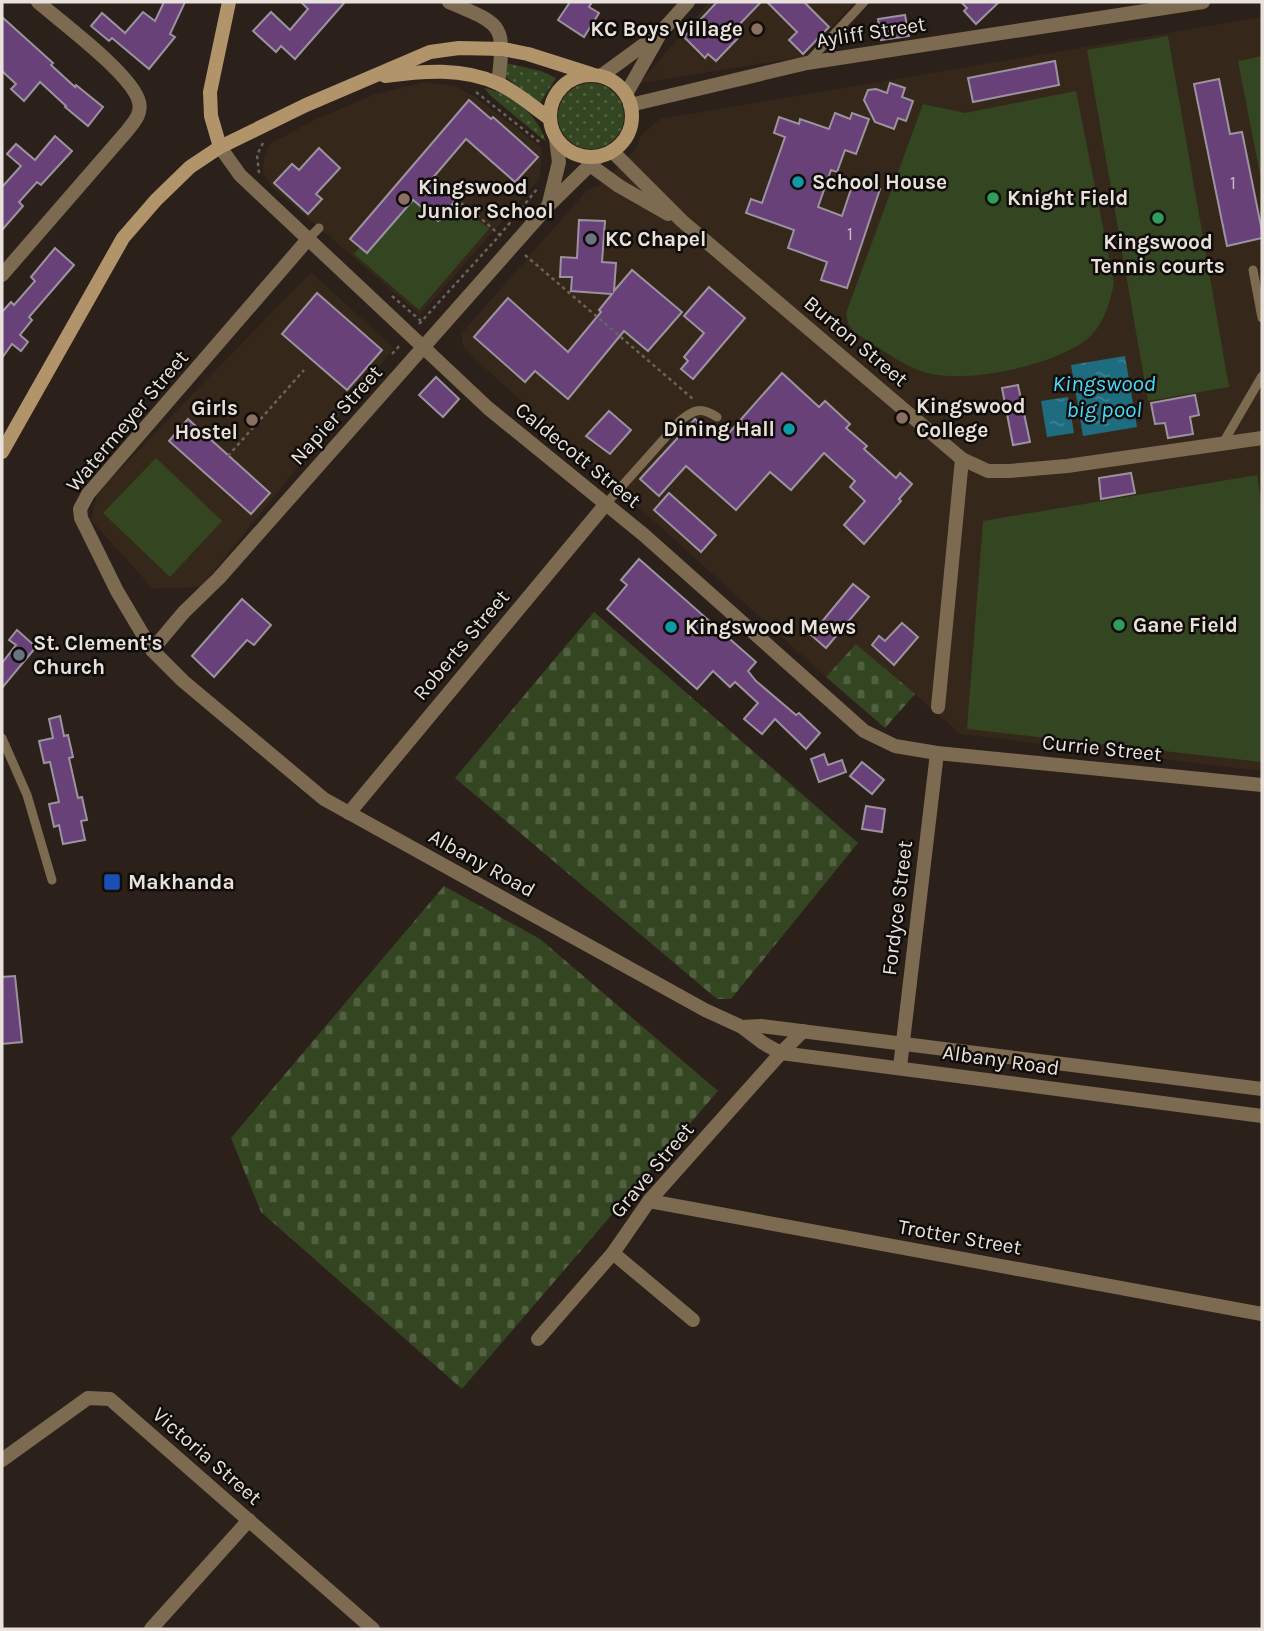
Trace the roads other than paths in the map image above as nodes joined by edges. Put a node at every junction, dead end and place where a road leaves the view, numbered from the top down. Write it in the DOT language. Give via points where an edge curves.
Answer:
graph roads {
  1 [pos="38,2"];
  2 [pos="229,2"];
  3 [pos="451,2"];
  4 [pos="688,2"];
  5 [pos="864,2"];
  6 [pos="1203,2"];
  7 [pos="661,32"];
  8 [pos="503,50"];
  9 [pos="807,63"];
  10 [pos="596,75"];
  11 [pos="374,77"];
  12 [pos="498,83"];
  13 [pos="628,99"];
  14 [pos="549,118"];
  15 [pos="550,142"];
  16 [pos="220,147"];
  17 [pos="612,151"];
  18 [pos="594,161"];
  19 [pos="549,205"];
  20 [pos="682,221"];
  21 [pos="314,233"];
  22 [pos="1253,270"];
  23 [pos="2,275"];
  24 [pos="1262,318"];
  25 [pos="423,348"];
  26 [pos="1262,376"];
  27 [pos="717,417"];
  28 [pos="1262,438"];
  29 [pos="1223,443"];
  30 [pos="2,452"];
  31 [pos="962,459"];
  32 [pos="605,505"];
  33 [pos="152,650"];
  34 [pos="938,707"];
  35 [pos="2,738"];
  36 [pos="937,753"];
  37 [pos="1262,785"];
  38 [pos="349,813"];
  39 [pos="52,880"];
  40 [pos="742,1027"];
  41 [pos="803,1031"];
  42 [pos="902,1044"];
  43 [pos="781,1053"];
  44 [pos="900,1067"];
  45 [pos="1210,1083"];
  46 [pos="1262,1089"];
  47 [pos="1208,1108"];
  48 [pos="1262,1116"];
  49 [pos="649,1201"];
  50 [pos="613,1253"];
  51 [pos="1262,1314"];
  52 [pos="693,1320"];
  53 [pos="538,1339"];
  54 [pos="2,1460"];
  55 [pos="249,1520"];
  56 [pos="151,1629"];
  57 [pos="373,1629"];
  1 -- 23 [label="street" via="127,79 139,102 138,117"];
  2 -- 16 [label="street" via="211,92 211,117"];
  3 -- 8 [label="street" via="488,19 498,29"];
  4 -- 7 [label="street"];
  5 -- 9 [label="lane"];
  6 -- 9 [label="street, Ayliff Street"];
  7 -- 10 [label="street"];
  7 -- 13 [label="street"];
  8 -- 10 [label="street"];
  8 -- 11 [label="street" via="430,52"];
  8 -- 12 [label="street"];
  9 -- 13 [label="street, Ayliff Street"];
  10 -- 13 [label="street" via="616,83"];
  10 -- 14 [label="street" via="566,82 556,93"];
  11 -- 12 [label="street" via="453,72"];
  11 -- 16 [label="street"];
  12 -- 14 [label="street"];
  13 -- 17 [label="street" via="630,130"];
  14 -- 15 [label="street"];
  15 -- 18 [label="street"];
  15 -- 19 [label="street, Napier Street" via="559,162"];
  16 -- 21 [label="street, Caldecott Street" via="240,174"];
  16 -- 30 [label="street" via="190,167 123,238"];
  17 -- 18 [label="street"];
  17 -- 20 [label="street, Burton Street"];
  18 -- 19 [label="street, Napier Street"];
  18 -- 20 [label="street, Burton Street" via="619,186"];
  19 -- 25 [label="street, Napier Street"];
  20 -- 31 [label="street, Burton Street"];
  21 -- 25 [label="street, Caldecott Street"];
  21 -- 33 [label="street, Watermeyer Street" via="80,509 117,591"];
  22 -- 24 [label="lane"];
  25 -- 32 [label="street, Caldecott Street"];
  25 -- 33 [label="street, Napier Street"];
  26 -- 29 [label="lane"];
  27 -- 32 [label="lane" via="705,410 692,411"];
  28 -- 29 [label="street, Burton Street"];
  29 -- 31 [label="street, Burton Street" via="1009,471 988,471"];
  31 -- 34 [label="street"];
  32 -- 36 [label="street, Caldecott Street" via="863,731 895,746"];
  32 -- 38 [label="street, Roberts Street"];
  33 -- 38 [label="street, Albany Road" via="324,799"];
  35 -- 39 [label="lane" via="27,795"];
  36 -- 37 [label="street, Currie Street"];
  36 -- 42 [label="street, Fordyce Street"];
  38 -- 40 [label="street, Albany Road"];
  40 -- 41 [label="street, Albany Road"];
  40 -- 43 [label="street, Albany Road"];
  41 -- 42 [label="street, Albany Road"];
  41 -- 43 [label="street, Grave Street"];
  42 -- 44 [label="street, Fordyce Street"];
  42 -- 45 [label="street, Albany Road"];
  43 -- 44 [label="street, Albany Road"];
  43 -- 49 [label="street, Grave Street"];
  44 -- 47 [label="street, Albany Road"];
  45 -- 46 [label="street, Albany Road"];
  45 -- 47 [label="street"];
  47 -- 48 [label="street, Albany Road"];
  49 -- 50 [label="street, Grave Street"];
  49 -- 51 [label="street, Trotter Street"];
  50 -- 52 [label="street"];
  50 -- 53 [label="street, Grave Street"];
  54 -- 55 [label="street, Victoria Street" via="88,1398 110,1399"];
  55 -- 56 [label="street"];
  55 -- 57 [label="street, Victoria Street"];
}
